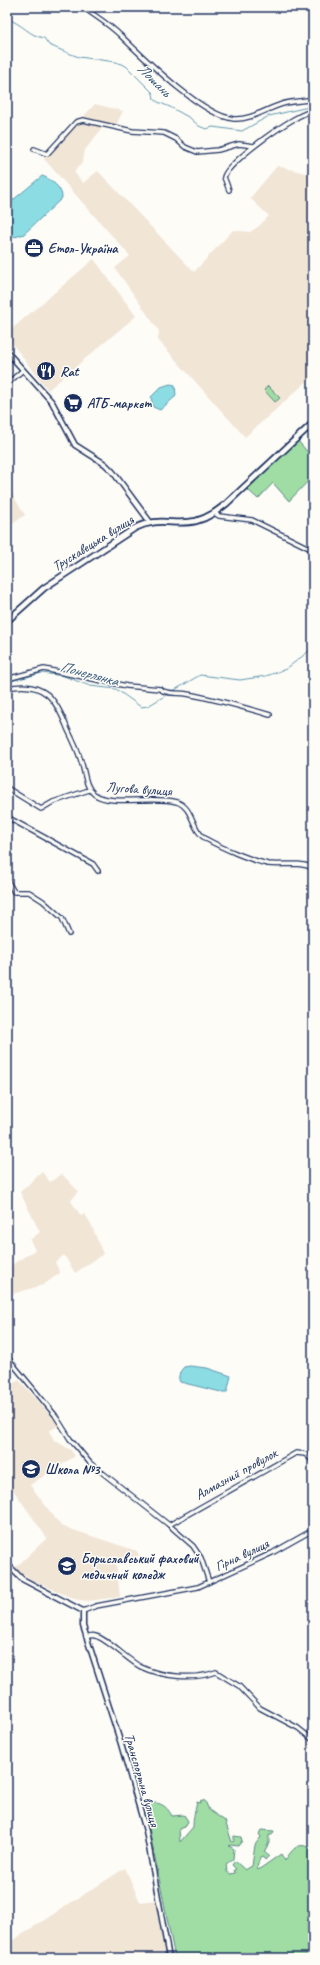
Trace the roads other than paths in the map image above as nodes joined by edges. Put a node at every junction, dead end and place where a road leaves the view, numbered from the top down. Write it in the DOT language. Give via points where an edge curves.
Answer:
graph roads {
  1 [pos="83,7"];
  2 [pos="313,99"];
  3 [pos="313,111"];
  4 [pos="254,146"];
  5 [pos="34,149"];
  6 [pos="229,190"];
  7 [pos="7,352"];
  8 [pos="23,370"];
  9 [pos="7,384"];
  10 [pos="313,423"];
  11 [pos="308,428"];
  12 [pos="313,434"];
  13 [pos="214,513"];
  14 [pos="150,522"];
  15 [pos="313,550"];
  16 [pos="7,621"];
  17 [pos="7,679"];
  18 [pos="7,688"];
  19 [pos="270,715"];
  20 [pos="7,788"];
  21 [pos="89,790"];
  22 [pos="7,817"];
  23 [pos="313,868"];
  24 [pos="98,871"];
  25 [pos="7,880"];
  26 [pos="69,934"];
  27 [pos="7,1356"];
  28 [pos="313,1461"];
  29 [pos="169,1525"];
  30 [pos="313,1530"];
  31 [pos="7,1564"];
  32 [pos="209,1582"];
  33 [pos="83,1611"];
  34 [pos="86,1637"];
  35 [pos="313,1740"];
  36 [pos="169,1958"];
  1 -- 2 [label="street" via="119,34 178,88 216,113 233,119 243,118 285,103"];
  3 -- 4 [label="street" via="301,114"];
  4 -- 5 [label="street" via="239,144 218,150 196,152 164,133 132,131 83,120 76,122 47,154"];
  4 -- 6 [label="street" via="225,173"];
  7 -- 8 [label="street"];
  8 -- 9 [label="street"];
  8 -- 14 [label="street" via="52,402 75,444 113,472"];
  10 -- 11 [label="main road, Трускавецька вулиця"];
  11 -- 12 [label="street"];
  11 -- 13 [label="main road, Трускавецька вулиця"];
  13 -- 14 [label="main road, Трускавецька вулиця" via="191,522"];
  13 -- 15 [label="street" via="219,516 252,520"];
  14 -- 16 [label="main road, Трускавецька вулиця" via="116,539 44,588"];
  17 -- 19 [label="street" via="44,669 127,686 160,689 164,692 216,700"];
  18 -- 21 [label="street, Лугова вулиця" via="33,687 47,693 54,700 81,761"];
  20 -- 21 [label="street" via="41,809 53,802"];
  21 -- 23 [label="street, Лугова вулиця" via="108,800 161,798 178,803 188,810 196,830 207,839 263,863 301,864"];
  22 -- 24 [label="street" via="93,864"];
  25 -- 26 [label="street" via="14,892 31,892 55,911 62,918"];
  27 -- 29 [label="street" via="55,1414 70,1439 90,1463"];
  28 -- 29 [label="street, Алмазний провулок" via="306,1454 296,1454"];
  29 -- 32 [label="street" via="187,1539 198,1552"];
  30 -- 32 [label="street, Гірна вулиця" via="272,1553"];
  31 -- 33 [label="street" via="22,1579"];
  32 -- 33 [label="street, Гірна вулиця" via="189,1589 96,1606"];
  33 -- 34 [label="street, Транспортна вулиця"];
  34 -- 35 [label="street" via="100,1637 141,1667 164,1674 201,1676 216,1672 227,1677 252,1697 260,1708 298,1728"];
  34 -- 36 [label="street, Транспортна вулиця" via="146,1831"];
}
